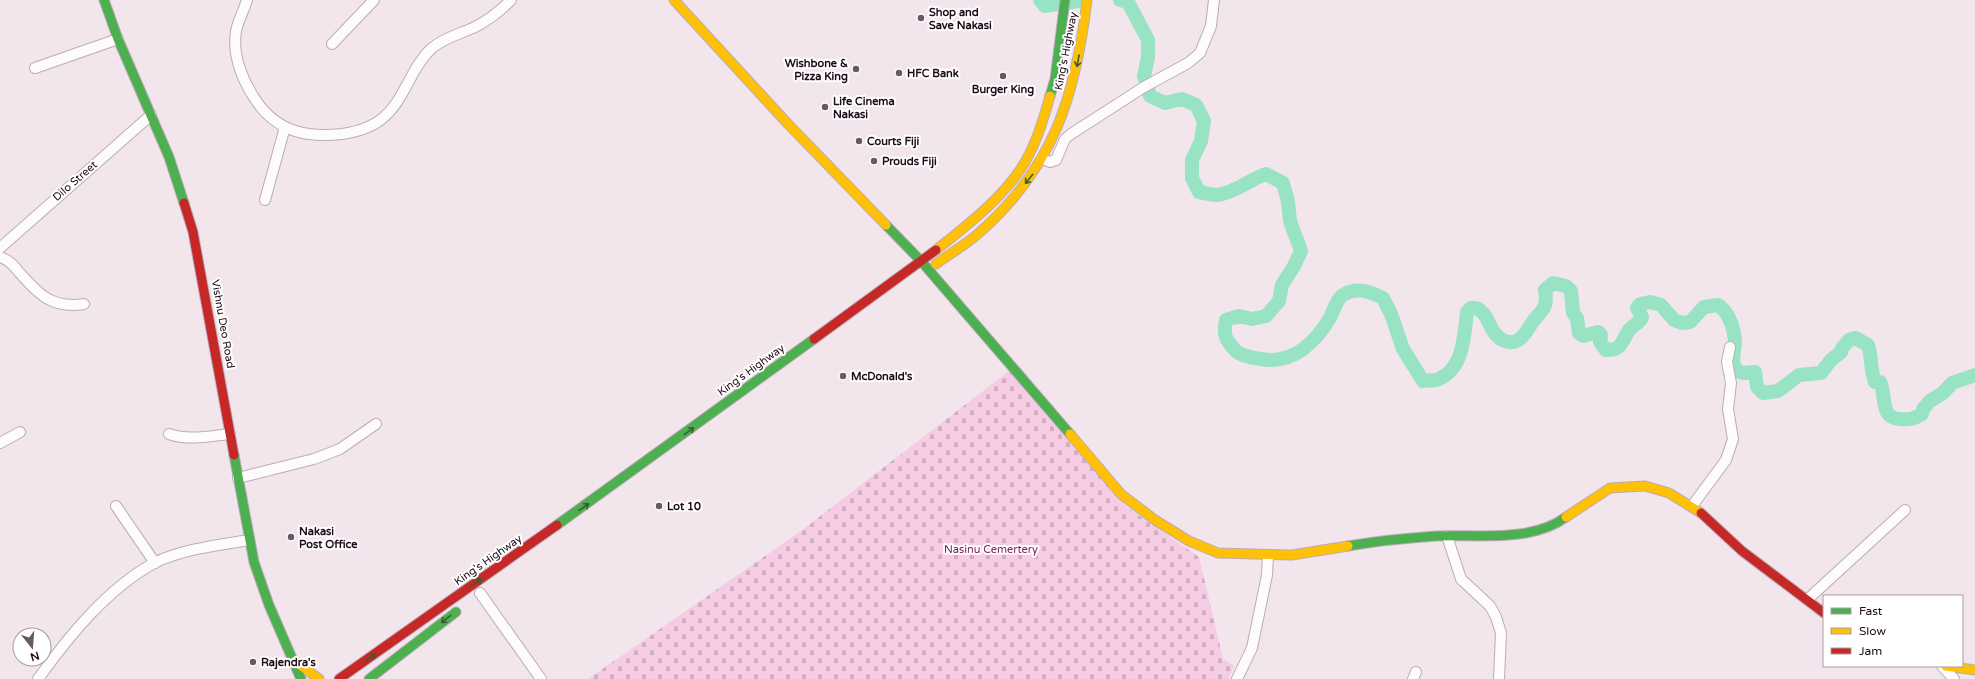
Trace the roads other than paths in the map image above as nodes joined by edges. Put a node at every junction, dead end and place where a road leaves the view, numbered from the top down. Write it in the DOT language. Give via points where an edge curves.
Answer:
graph roads {
  1 [pos="104,0"];
  2 [pos="247,0"];
  3 [pos="374,0"];
  4 [pos="511,0"];
  5 [pos="674,0"];
  6 [pos="1065,0"];
  7 [pos="1087,0"];
  8 [pos="1214,0"];
  9 [pos="118,39"];
  10 [pos="332,44"];
  11 [pos="35,68"];
  12 [pos="151,116"];
  13 [pos="285,127"];
  14 [pos="1043,159"];
  15 [pos="265,200"];
  16 [pos="0,248"];
  17 [pos="0,257"];
  18 [pos="921,261"];
  19 [pos="925,272"];
  20 [pos="84,304"];
  21 [pos="1730,347"];
  22 [pos="376,424"];
  23 [pos="20,432"];
  24 [pos="170,434"];
  25 [pos="230,434"];
  26 [pos="0,443"];
  27 [pos="238,478"];
  28 [pos="116,506"];
  29 [pos="1692,506"];
  30 [pos="1905,510"];
  31 [pos="1448,536"];
  32 [pos="249,540"];
  33 [pos="1268,555"];
  34 [pos="155,563"];
  35 [pos="480,593"];
  36 [pos="1808,599"];
  37 [pos="462,607"];
  38 [pos="1823,612"];
  39 [pos="293,660"];
  40 [pos="1943,667"];
  41 [pos="1953,667"];
  42 [pos="1975,670"];
  43 [pos="38,679"];
  44 [pos="301,679"];
  45 [pos="319,679"];
  46 [pos="339,679"];
  47 [pos="369,679"];
  48 [pos="541,679"];
  49 [pos="1237,679"];
  50 [pos="1499,679"];
  51 [pos="1954,679"];
  1 -- 9 [label="main road, Vishnu Deo Road"];
  2 -- 13 [label="street" via="235,38 241,74 258,104"];
  3 -- 10 [label="street"];
  4 -- 13 [label="street" via="494,17 444,40 431,49 395,104 378,121 353,133 326,136 310,136"];
  5 -- 18 [label="main road" via="788,124"];
  6 -- 18 [label="main road, King's Highway" via="1055,79 1043,121 1021,169 1000,196 972,222"];
  7 -- 14 [label="main road, King's Highway, one-way" via="1074,85 1056,137"];
  8 -- 14 [label="street" via="1211,26 1200,53 1065,139 1056,160 1050,162"];
  9 -- 11 [label="street"];
  9 -- 12 [label="main road, Vishnu Deo Road"];
  12 -- 16 [label="street, Dilo Street"];
  12 -- 25 [label="main road, Vishnu Deo Road" via="178,182 197,245"];
  13 -- 15 [label="street"];
  14 -- 19 [label="main road, King's Highway, one-way" via="1007,205 981,231"];
  17 -- 20 [label="street" via="13,264 34,290 44,297 55,303"];
  18 -- 19 [label="main road"];
  46 -- 18 [label="main road, King's Highway, one-way" via="586,505"];
  19 -- 33 [label="main road" via="1121,494 1155,520 1189,541 1218,553"];
  21 -- 29 [label="street" via="1727,362 1731,383 1728,409 1733,439 1726,460"];
  22 -- 27 [label="street" via="340,449 314,459"];
  23 -- 26 [label="street"];
  24 -- 25 [label="street" via="186,438"];
  25 -- 27 [label="main road, Vishnu Deo Road"];
  27 -- 32 [label="main road, Vishnu Deo Road"];
  28 -- 34 [label="street"];
  29 -- 31 [label="main road" via="1669,493 1645,486 1610,488 1561,521 1533,531 1494,537"];
  29 -- 36 [label="main road" via="1710,519 1742,551"];
  30 -- 36 [label="street"];
  31 -- 33 [label="main road" via="1364,542 1292,555"];
  31 -- 50 [label="street" via="1461,580 1490,606 1496,617 1501,633"];
  32 -- 34 [label="street" via="199,549"];
  32 -- 39 [label="main road, Vishnu Deo Road" via="269,605"];
  33 -- 49 [label="street" via="1267,575 1252,648"];
  34 -- 43 [label="street" via="121,586 91,615"];
  35 -- 48 [label="street"];
  36 -- 38 [label="main road"];
  37 -- 47 [label="main road, one-way"];
  39 -- 44 [label="main road, Vishnu Deo Road"];
  39 -- 45 [label="main road"];
  40 -- 51 [label="street"];
  41 -- 42 [label="main road"];
}
